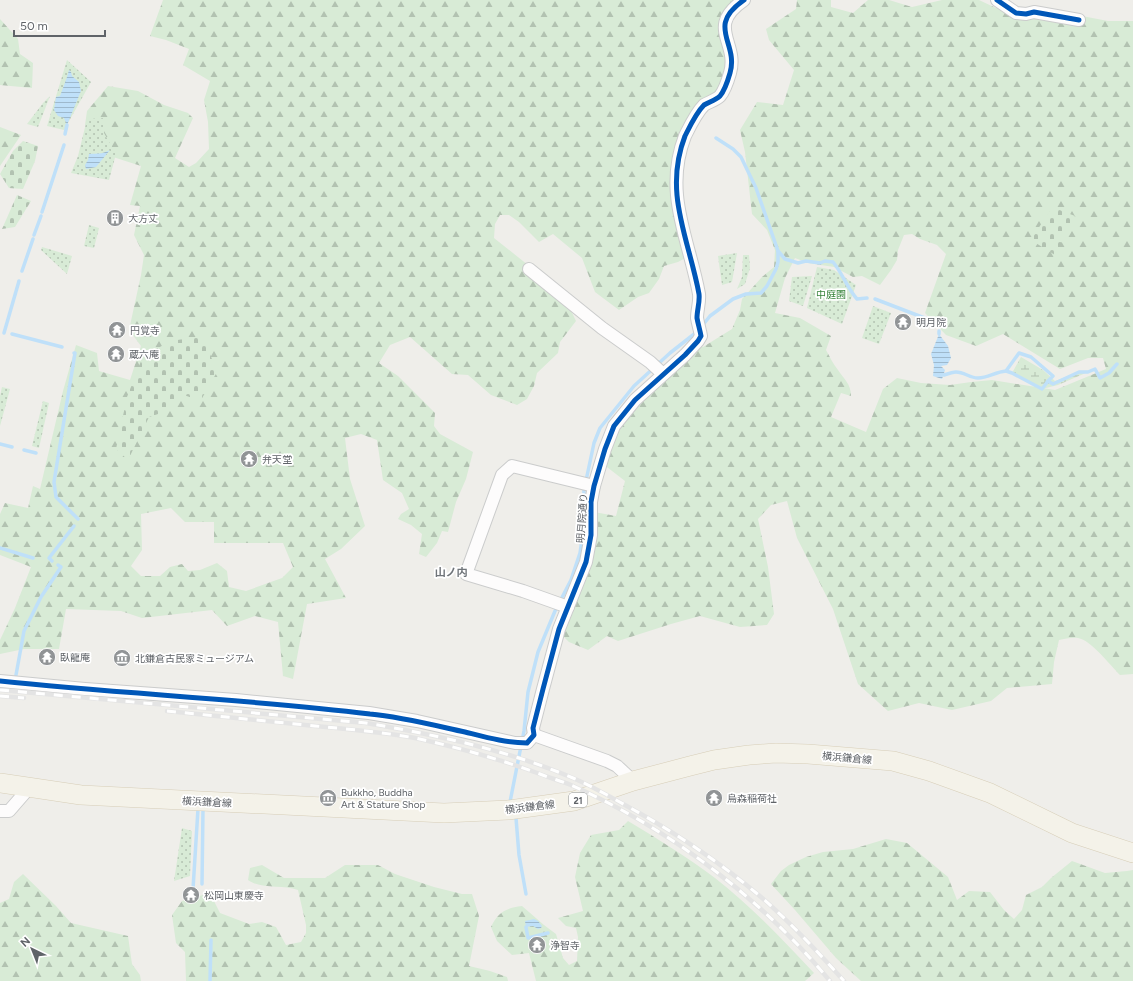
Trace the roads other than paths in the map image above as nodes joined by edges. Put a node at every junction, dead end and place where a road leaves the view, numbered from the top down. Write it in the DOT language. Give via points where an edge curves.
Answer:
graph roads {
  1 [pos="744,0"];
  2 [pos="997,0"];
  3 [pos="1079,20"];
  4 [pos="529,269"];
  5 [pos="657,368"];
  6 [pos="588,484"];
  7 [pos="561,605"];
  8 [pos="0,680"];
  9 [pos="525,741"];
  10 [pos="633,781"];
  11 [pos="0,783"];
  12 [pos="29,788"];
  13 [pos="0,811"];
  14 [pos="1133,853"];
  1 -- 5 [label="street, 明月院通り" via="733,8 724,23 731,61 727,82 720,96 704,106 694,119 686,136 677,169 678,211 699,296 697,318 701,336 693,346"];
  2 -- 3 [label="street" via="1016,13 1034,12"];
  4 -- 5 [label="street" via="602,328"];
  5 -- 6 [label="street, 明月院通り" via="614,426"];
  6 -- 7 [label="street, 明月院通り" via="591,502 590,548 586,562"];
  6 -- 7 [label="street" via="512,466 502,475 466,574"];
  7 -- 9 [label="street, 明月院通り" via="559,629 533,728"];
  8 -- 9 [label="street" via="369,714"];
  9 -- 10 [label="street" via="607,761 617,766"];
  10 -- 12 [label="main road, 横浜鎌倉線 / 21" via="574,801 508,810 444,813 81,795"];
  10 -- 14 [label="main road, 横浜鎌倉線 / 21" via="714,760 776,752 892,761 929,770 990,793 1072,833"];
  11 -- 12 [label="main road, 横浜鎌倉線 / 21"];
  12 -- 13 [label="street" via="9,811"];
}
